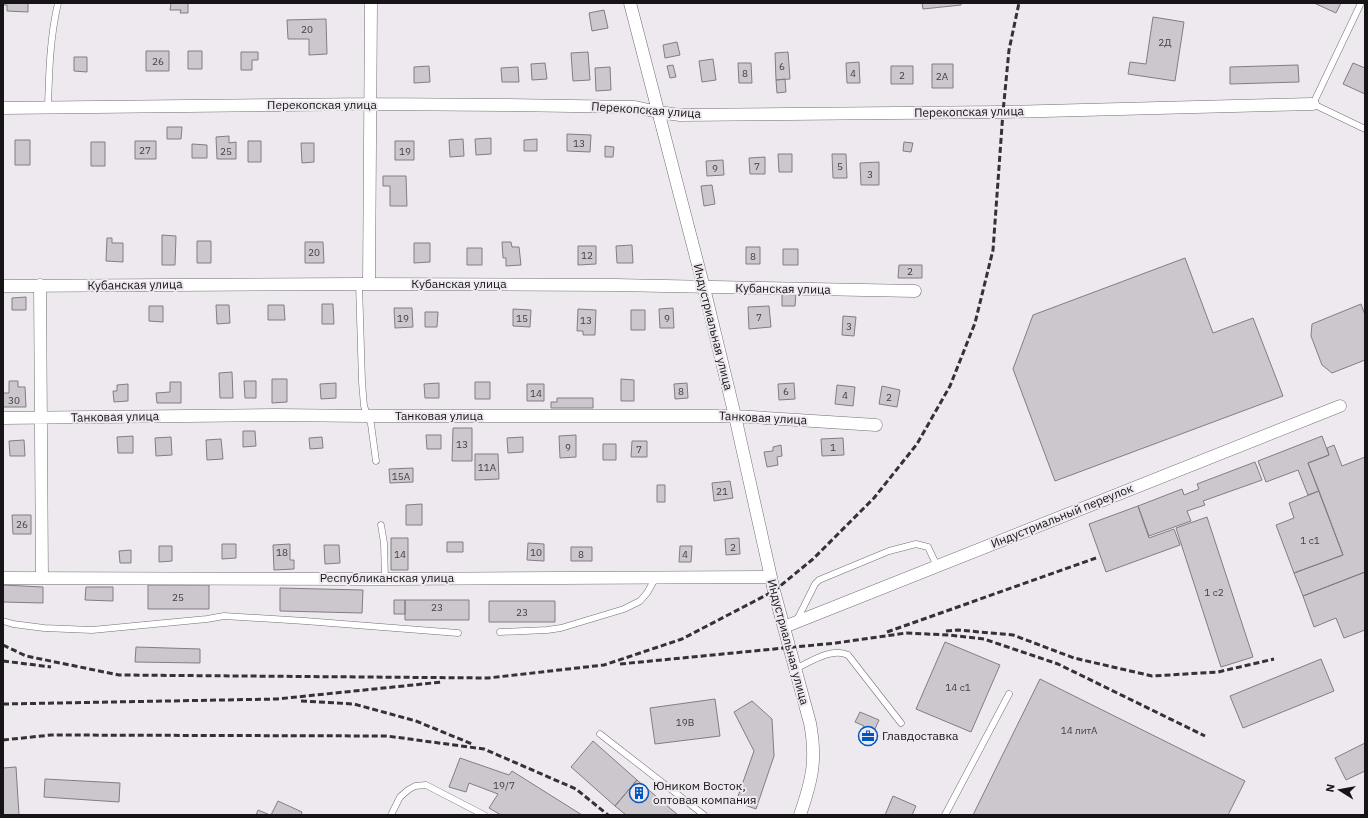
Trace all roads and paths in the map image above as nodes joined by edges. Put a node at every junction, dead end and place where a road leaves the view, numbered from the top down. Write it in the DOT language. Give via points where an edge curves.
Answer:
graph roads {
  1 [pos="58,3"];
  2 [pos="371,3"];
  3 [pos="630,3"];
  4 [pos="1361,3"];
  5 [pos="371,104"];
  6 [pos="1313,104"];
  7 [pos="48,107"];
  8 [pos="3,108"];
  9 [pos="658,112"];
  10 [pos="1365,129"];
  11 [pos="364,284"];
  12 [pos="40,285"];
  13 [pos="3,286"];
  14 [pos="704,288"];
  15 [pos="915,291"];
  16 [pos="1340,406"];
  17 [pos="367,416"];
  18 [pos="735,416"];
  19 [pos="3,418"];
  20 [pos="41,418"];
  21 [pos="876,425"];
  22 [pos="376,461"];
  23 [pos="380,525"];
  24 [pos="937,566"];
  25 [pos="656,577"];
  26 [pos="771,577"];
  27 [pos="3,578"];
  28 [pos="42,578"];
  29 [pos="385,578"];
  30 [pos="3,621"];
  31 [pos="797,622"];
  32 [pos="784,627"];
  33 [pos="500,632"];
  34 [pos="458,633"];
  35 [pos="795,669"];
  36 [pos="1009,694"];
  37 [pos="901,723"];
  38 [pos="600,734"];
  39 [pos="391,815"];
  40 [pos="484,815"];
  41 [pos="704,815"];
  42 [pos="800,815"];
  43 [pos="945,815"];
  1 -- 7 [label="lane" via="50,62"];
  2 -- 5 [label="street"];
  3 -- 9 [label="street, Индустриальная улица"];
  4 -- 6 [label="lane"];
  5 -- 7 [label="street, Перекопская улица"];
  5 -- 9 [label="street, Перекопская улица" via="635,107"];
  5 -- 11 [label="street"];
  6 -- 9 [label="street, Перекопская улица" via="1003,112 680,115"];
  6 -- 10 [label="lane"];
  7 -- 8 [label="street, Перекопская улица"];
  9 -- 14 [label="street, Индустриальная улица"];
  11 -- 12 [label="street, Кубанская улица"];
  11 -- 14 [label="street, Кубанская улица"];
  11 -- 17 [label="lane" via="362,382"];
  12 -- 13 [label="street, Кубанская улица"];
  12 -- 20 [label="street"];
  14 -- 15 [label="street, Кубанская улица"];
  14 -- 18 [label="street, Индустриальная улица"];
  16 -- 24 [label="street, Индустриальный переулок"];
  17 -- 18 [label="street, Танковая улица"];
  17 -- 20 [label="street, Танковая улица"];
  17 -- 22 [label="lane" via="371,424"];
  18 -- 21 [label="street, Танковая улица"];
  18 -- 26 [label="street, Индустриальная улица"];
  19 -- 20 [label="street, Танковая улица"];
  20 -- 28 [label="street"];
  23 -- 29 [label="lane" via="384,543"];
  24 -- 31 [label="street, Индустриальный переулок"];
  24 -- 31 [label="lane" via="928,547 922,545 916,544 889,551 819,580"];
  25 -- 26 [label="street, Республиканская улица"];
  25 -- 29 [label="street, Республиканская улица"];
  25 -- 33 [label="lane" via="640,601 624,609 561,628"];
  26 -- 32 [label="street, Индустриальная улица"];
  27 -- 28 [label="street, Республиканская улица"];
  28 -- 29 [label="street, Республиканская улица"];
  30 -- 34 [label="lane" via="44,628 92,630 224,616"];
  31 -- 32 [label="street, Индустриальный переулок"];
  32 -- 35 [label="street, Индустриальная улица"];
  35 -- 37 [label="lane" via="823,656 843,652"];
  35 -- 42 [label="street, Индустриальная улица" via="810,722 814,760 811,782"];
  36 -- 43 [label="lane"];
  38 -- 41 [label="lane"];
  39 -- 40 [label="lane" via="400,797 408,790 426,785"];
}
